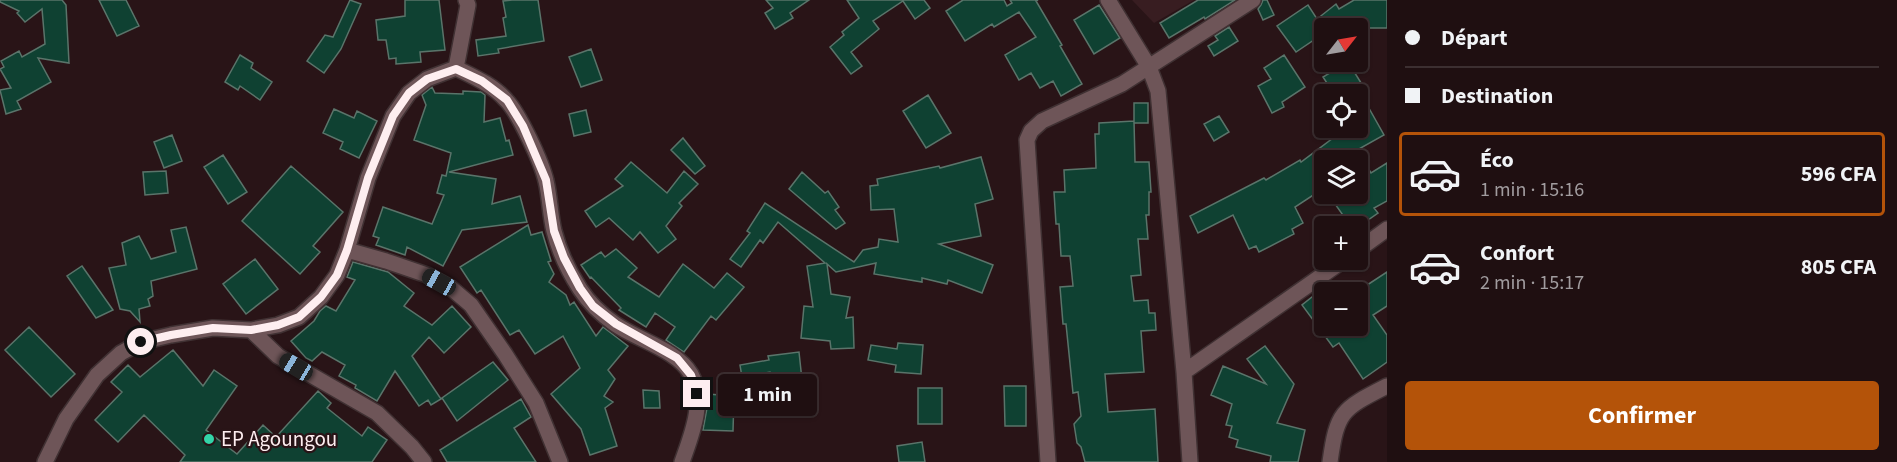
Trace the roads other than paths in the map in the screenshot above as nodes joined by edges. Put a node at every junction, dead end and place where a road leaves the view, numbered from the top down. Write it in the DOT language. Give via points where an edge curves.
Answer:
graph roads {
  1 [pos="466,0"];
  2 [pos="1108,0"];
  3 [pos="1253,0"];
  4 [pos="1149,67"];
  5 [pos="456,69"];
  6 [pos="1387,229"];
  7 [pos="1368,243"];
  8 [pos="347,250"];
  9 [pos="1330,270"];
  10 [pos="251,330"];
  11 [pos="1184,372"];
  12 [pos="1387,386"];
  13 [pos="45,462"];
  14 [pos="424,462"];
  15 [pos="561,462"];
  16 [pos="682,462"];
  17 [pos="1048,462"];
  18 [pos="1190,462"];
  19 [pos="1330,462"];
  1 -- 5 [label="street"];
  2 -- 4 [label="street"];
  3 -- 4 [label="street"];
  4 -- 11 [label="street" via="1158,91"];
  4 -- 17 [label="street" via="1122,84 1042,120 1027,140"];
  5 -- 8 [label="street" via="427,79 409,93 393,116 368,178"];
  5 -- 16 [label="street" via="482,81 507,100 523,126 546,180 554,231 564,258 593,306 616,324 677,358 691,375 697,394 696,423"];
  6 -- 7 [label="street"];
  8 -- 10 [label="street" via="337,275 299,317"];
  8 -- 15 [label="street" via="428,275 471,305 536,403"];
  9 -- 11 [label="street"];
  10 -- 13 [label="street" via="213,328 171,335 141,342 121,353 97,375 66,419"];
  10 -- 14 [label="street" via="278,356 377,413"];
  11 -- 18 [label="street"];
  12 -- 19 [label="street" via="1356,402 1342,415 1334,434"];
}
